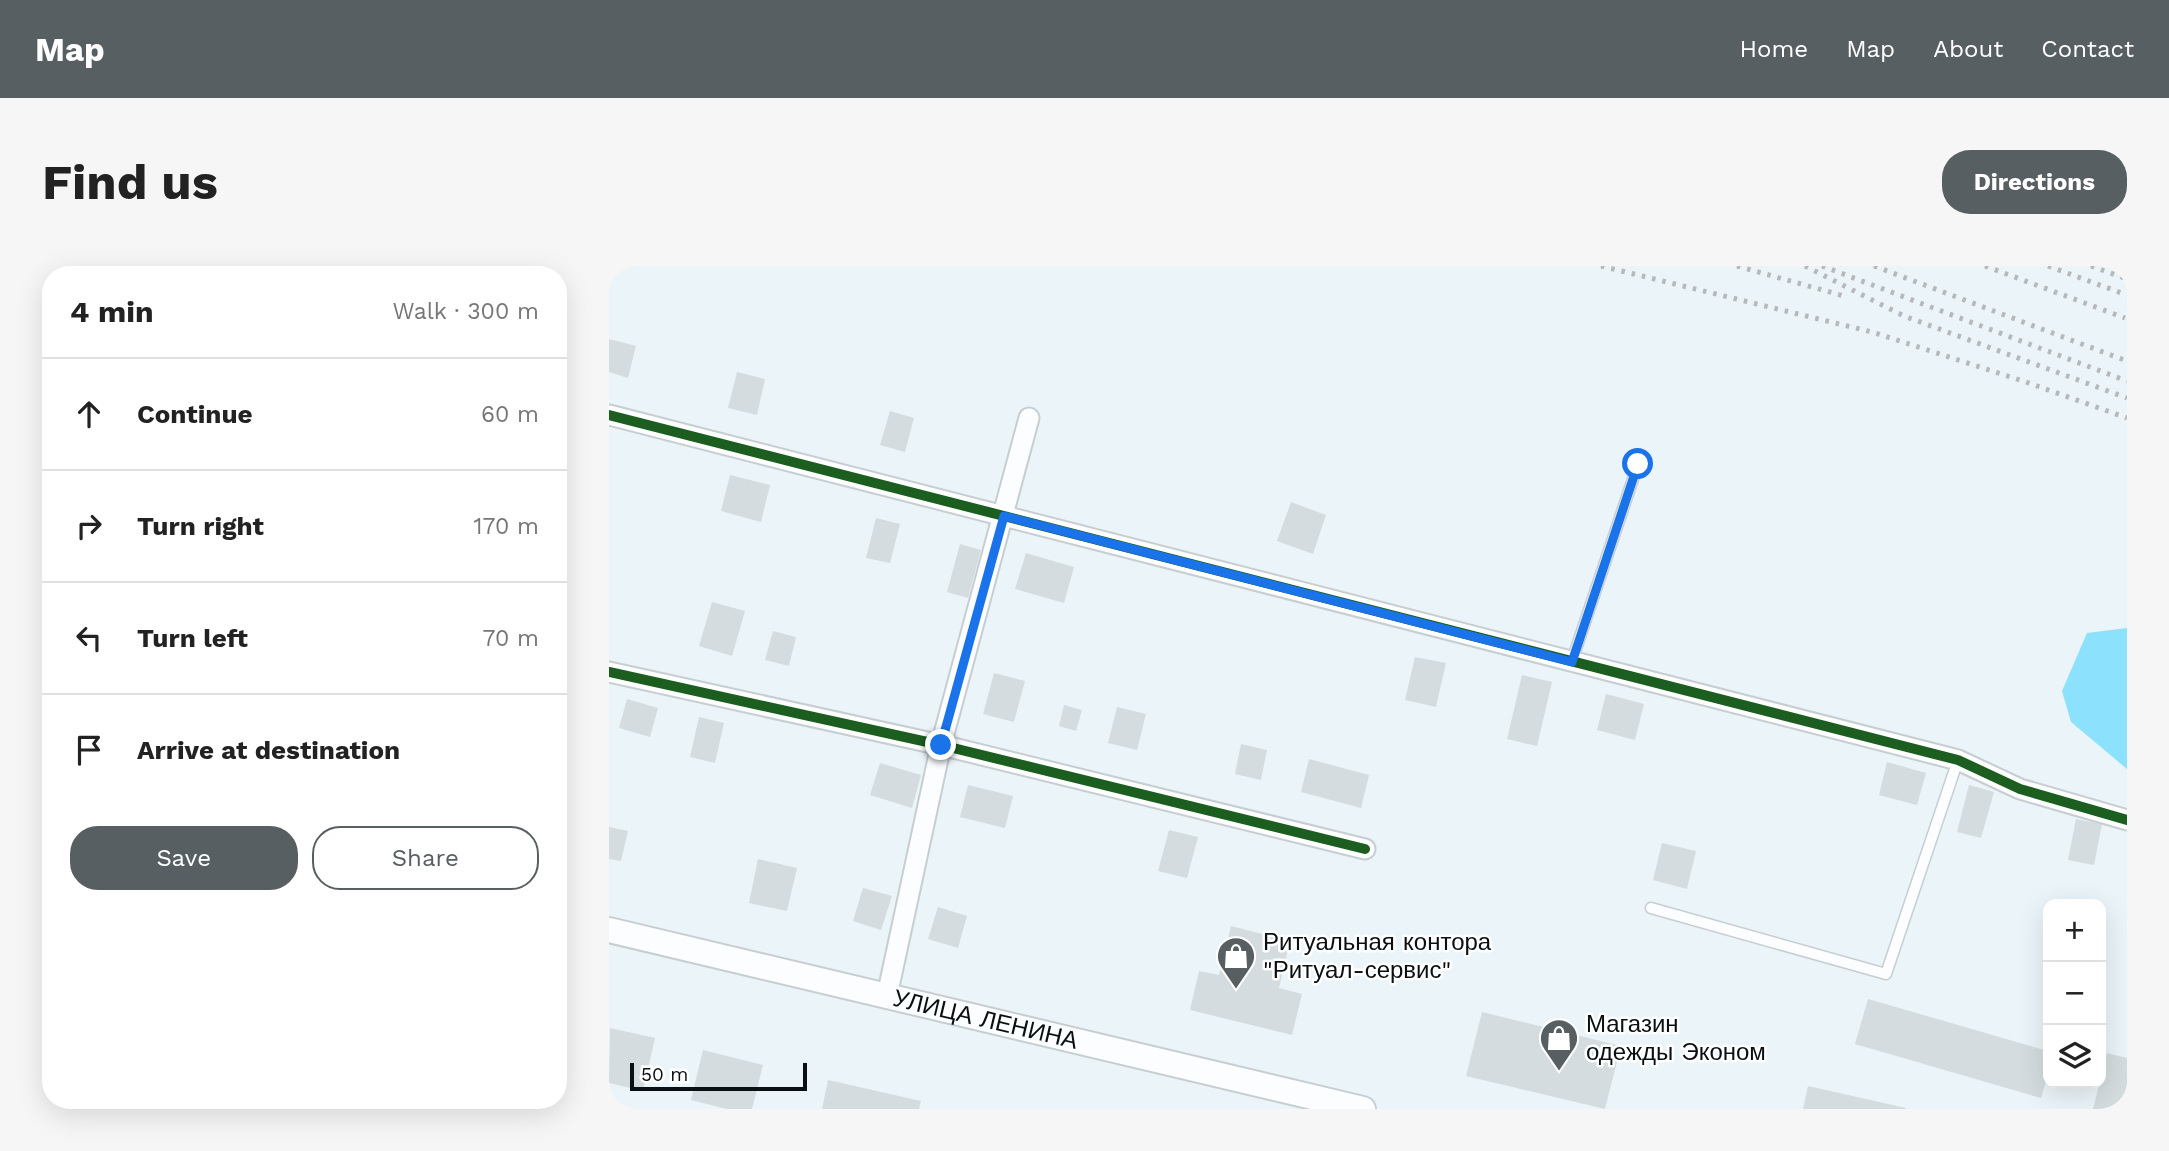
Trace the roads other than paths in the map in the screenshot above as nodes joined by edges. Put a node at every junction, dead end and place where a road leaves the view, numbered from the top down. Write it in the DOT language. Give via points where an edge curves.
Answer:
graph roads {
  1 [pos="609,415"];
  2 [pos="1029,418"];
  3 [pos="1638,464"];
  4 [pos="1004,516"];
  5 [pos="1572,662"];
  6 [pos="609,672"];
  7 [pos="941,745"];
  8 [pos="1958,760"];
  9 [pos="2127,820"];
  10 [pos="1365,849"];
  11 [pos="1651,908"];
  12 [pos="609,930"];
  13 [pos="887,996"];
  14 [pos="1363,1109"];
  1 -- 4 [label="street"];
  2 -- 4 [label="street"];
  3 -- 5 [label="lane"];
  4 -- 5 [label="street"];
  4 -- 7 [label="street"];
  5 -- 8 [label="street"];
  6 -- 7 [label="street"];
  7 -- 10 [label="street"];
  7 -- 13 [label="street"];
  8 -- 9 [label="street" via="2020,789"];
  8 -- 11 [label="lane" via="1885,974"];
  12 -- 13 [label="street, УЛИЦА ЛЕНИНА"];
  13 -- 14 [label="street, УЛИЦА ЛЕНИНА"];
}
